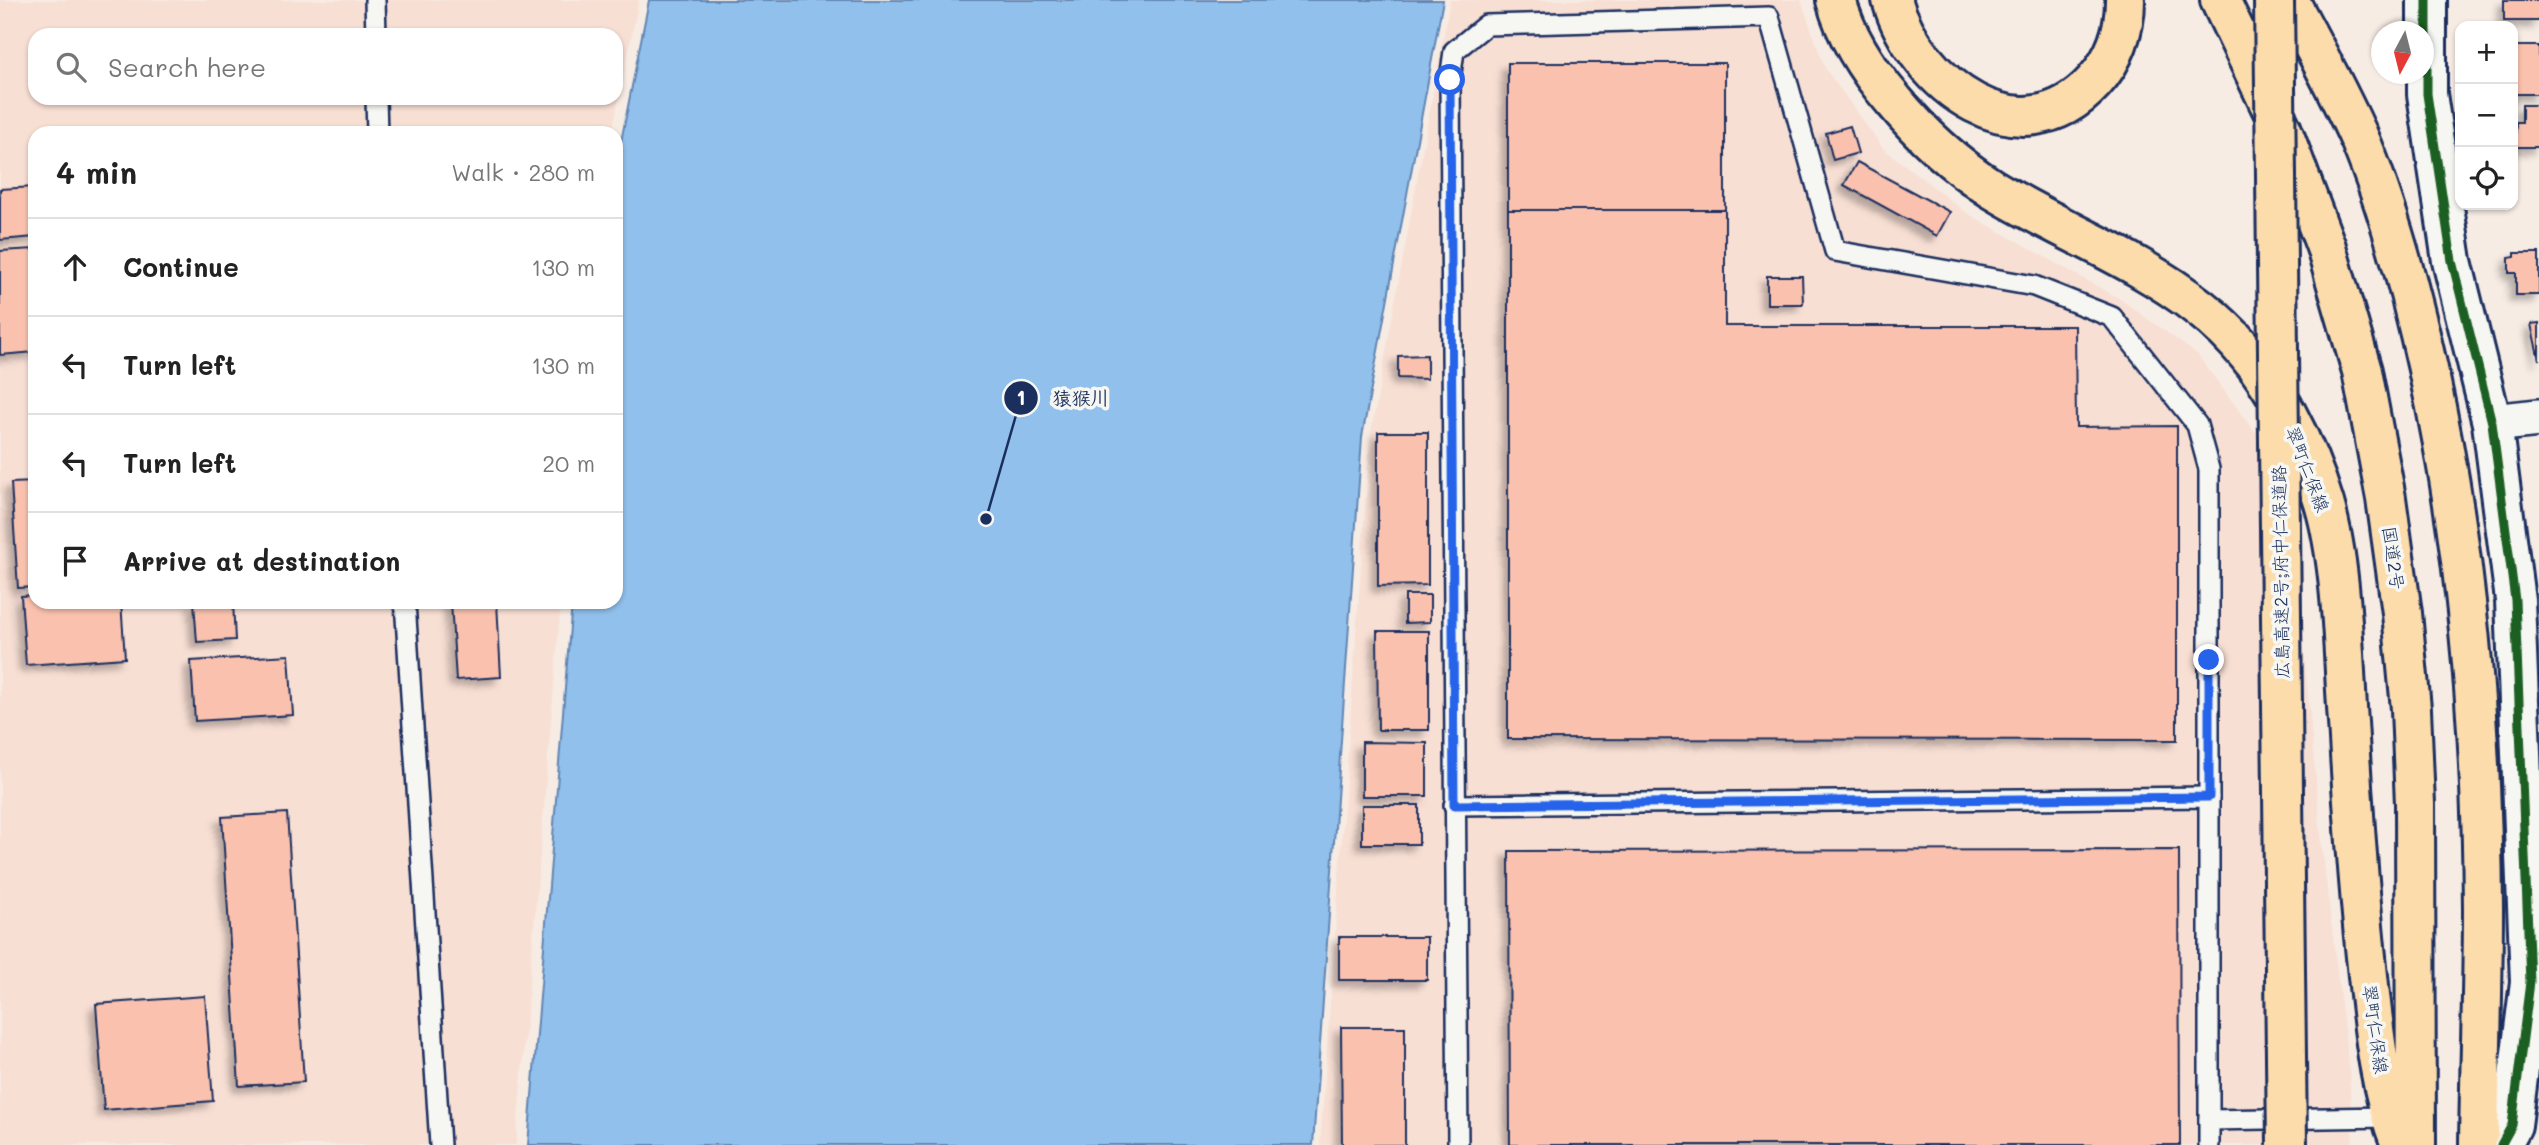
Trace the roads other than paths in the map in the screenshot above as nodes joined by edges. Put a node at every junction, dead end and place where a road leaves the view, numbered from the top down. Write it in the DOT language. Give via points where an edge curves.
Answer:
graph roads {
  1 [pos="375,0"];
  2 [pos="1836,0"];
  3 [pos="1892,0"];
  4 [pos="2125,0"];
  5 [pos="2220,0"];
  6 [pos="2274,0"];
  7 [pos="2289,0"];
  8 [pos="2427,0"];
  9 [pos="376,28"];
  10 [pos="376,105"];
  11 [pos="377,126"];
  12 [pos="2539,418"];
  13 [pos="2492,423"];
  14 [pos="405,609"];
  15 [pos="2209,797"];
  16 [pos="1454,805"];
  17 [pos="2533,851"];
  18 [pos="2209,1120"];
  19 [pos="2395,1131"];
  20 [pos="440,1145"];
  21 [pos="1458,1145"];
  22 [pos="2209,1145"];
  23 [pos="2287,1145"];
  24 [pos="2416,1145"];
  25 [pos="2479,1145"];
  26 [pos="2501,1145"];
  1 -- 9 [label="lane"];
  2 -- 19 [label="main road, 翠町仁保線" via="1854,44 1877,82 1944,154 1991,188 2166,284 2201,309 2263,375 2287,414 2325,504 2334,552 2373,1025"];
  3 -- 4 [label="main road" via="1911,41 1949,88 1976,105 2032,115 2067,104 2105,69 2119,41"];
  5 -- 24 [label="main road, 国道2号" via="2282,130 2326,247 2362,371 2386,498 2412,722"];
  6 -- 23 [label="main road, 広島高速2号;府中仁保道路, bridge"];
  7 -- 25 [label="main road" via="2360,141 2391,224 2415,310 2451,487 2465,584 2480,797"];
  8 -- 13 [label="street" via="2427,94 2452,261"];
  10 -- 11 [label="lane"];
  12 -- 13 [label="street"];
  13 -- 17 [label="street" via="2515,600"];
  14 -- 20 [label="lane"];
  15 -- 16 [label="lane"];
  15 -- 16 [label="lane" via="2209,469 2197,425 2112,317 2034,286 1835,251 1769,17 1486,25 1454,51 1450,80"];
  15 -- 18 [label="lane"];
  16 -- 21 [label="lane"];
  17 -- 26 [label="street" via="2530,982 2512,1125"];
  18 -- 19 [label="lane"];
  18 -- 22 [label="lane"];
}
